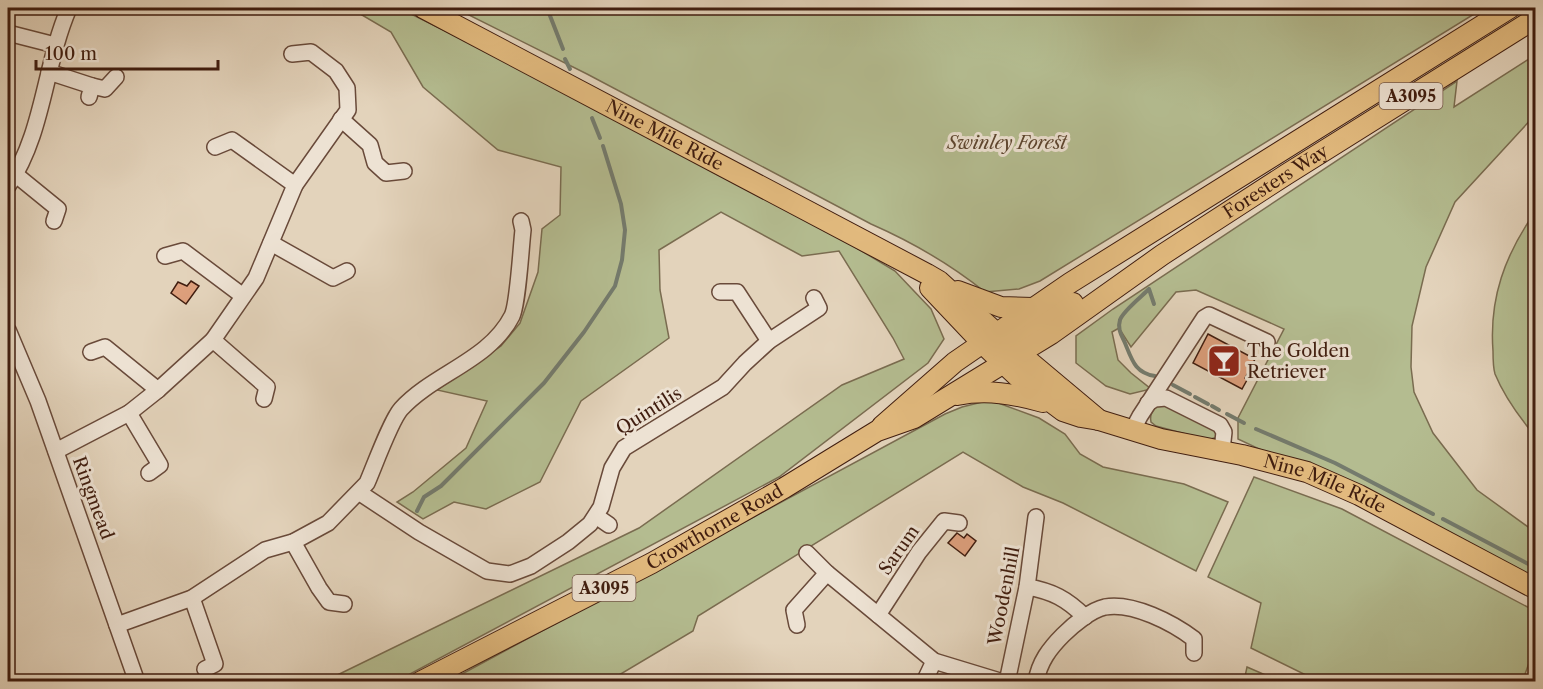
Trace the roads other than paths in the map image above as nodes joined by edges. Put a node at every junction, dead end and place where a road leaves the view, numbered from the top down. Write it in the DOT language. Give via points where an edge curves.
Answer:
graph roads {
  1 [pos="69,8"];
  2 [pos="423,8"];
  3 [pos="1510,8"];
  4 [pos="1536,18"];
  5 [pos="8,33"];
  6 [pos="55,45"];
  7 [pos="292,54"];
  8 [pos="49,72"];
  9 [pos="116,77"];
  10 [pos="341,119"];
  11 [pos="215,147"];
  12 [pos="404,171"];
  13 [pos="11,180"];
  14 [pos="295,184"];
  15 [pos="54,221"];
  16 [pos="525,225"];
  17 [pos="271,243"];
  18 [pos="165,256"];
  19 [pos="907,265"];
  20 [pos="346,270"];
  21 [pos="939,281"];
  22 [pos="720,292"];
  23 [pos="243,296"];
  24 [pos="814,298"];
  25 [pos="1033,308"];
  26 [pos="8,330"];
  27 [pos="213,340"];
  28 [pos="769,341"];
  29 [pos="1267,342"];
  30 [pos="1000,348"];
  31 [pos="91,352"];
  32 [pos="1161,384"];
  33 [pos="158,390"];
  34 [pos="952,396"];
  35 [pos="264,399"];
  36 [pos="1171,400"];
  37 [pos="1149,403"];
  38 [pos="1052,404"];
  39 [pos="129,413"];
  40 [pos="1099,420"];
  41 [pos="877,431"];
  42 [pos="1132,431"];
  43 [pos="1222,450"];
  44 [pos="56,451"];
  45 [pos="149,473"];
  46 [pos="360,493"];
  47 [pos="596,516"];
  48 [pos="1036,516"];
  49 [pos="959,523"];
  50 [pos="609,525"];
  51 [pos="293,542"];
  52 [pos="807,553"];
  53 [pos="826,573"];
  54 [pos="1027,586"];
  55 [pos="1536,589"];
  56 [pos="192,598"];
  57 [pos="344,604"];
  58 [pos="878,615"];
  59 [pos="1085,617"];
  60 [pos="117,625"];
  61 [pos="797,625"];
  62 [pos="1194,653"];
  63 [pos="934,661"];
  64 [pos="205,669"];
  65 [pos="137,681"];
  66 [pos="420,681"];
  67 [pos="924,681"];
  68 [pos="1005,681"];
  69 [pos="1036,681"];
  1 -- 6 [label="street"];
  2 -- 19 [label="main road, Nine Mile Ride"];
  3 -- 25 [label="main road, Foresters Way / A3095"];
  4 -- 30 [label="main road, Foresters Way / A3095" via="1162,255 1107,296"];
  5 -- 6 [label="street"];
  6 -- 8 [label="street"];
  7 -- 10 [label="street" via="311,52 336,71 347,87 348,110"];
  8 -- 9 [label="street" via="90,91 105,89"];
  8 -- 13 [label="street" via="36,124"];
  10 -- 12 [label="street" via="370,145 378,174"];
  10 -- 14 [label="street"];
  11 -- 14 [label="street" via="232,140 249,146"];
  13 -- 15 [label="street" via="51,193 58,208"];
  14 -- 17 [label="street"];
  16 -- 46 [label="street" via="515,248 514,313 482,351 399,411"];
  17 -- 20 [label="street" via="319,278 333,278"];
  17 -- 23 [label="street" via="256,278"];
  18 -- 23 [label="street" via="183,251 196,255"];
  19 -- 21 [label="main road, Nine Mile Ride"];
  19 -- 30 [label="main road, Nine Mile Ride"];
  21 -- 25 [label="main road" via="1001,307"];
  21 -- 30 [label="main road, Nine Mile Ride"];
  22 -- 28 [label="street" via="737,292"];
  23 -- 27 [label="street"];
  24 -- 28 [label="street, Quintilis" via="819,308"];
  25 -- 30 [label="main road, Foresters Way / A3095"];
  26 -- 44 [label="street, Ringmead"];
  27 -- 33 [label="street"];
  27 -- 35 [label="street" via="256,370 267,387"];
  28 -- 47 [label="street, Quintilis" via="723,387 624,448 612,468"];
  29 -- 32 [label="street" via="1209,315"];
  30 -- 34 [label="main road, Crowthorne Road / A3095"];
  30 -- 38 [label="main road, Nine Mile Ride"];
  30 -- 40 [label="main road, Nine Mile Ride"];
  30 -- 41 [label="main road, Crowthorne Road / A3095" via="938,376"];
  31 -- 33 [label="street" via="105,347 122,353"];
  32 -- 36 [label="street"];
  32 -- 37 [label="street"];
  33 -- 39 [label="street"];
  34 -- 38 [label="main road" via="1006,393"];
  34 -- 41 [label="main road, Crowthorne Road / A3095" via="914,418"];
  36 -- 37 [label="street" via="1161,397"];
  36 -- 43 [label="street" via="1220,425 1224,432"];
  37 -- 42 [label="street"];
  38 -- 40 [label="main road, Nine Mile Ride" via="1063,411"];
  39 -- 44 [label="street"];
  39 -- 45 [label="street" via="160,465"];
  40 -- 42 [label="main road, Nine Mile Ride"];
  41 -- 66 [label="main road, Crowthorne Road / A3095" via="652,563"];
  42 -- 43 [label="main road, Nine Mile Ride"];
  43 -- 55 [label="main road, Nine Mile Ride" via="1307,472 1330,482"];
  44 -- 60 [label="street, Ringmead"];
  46 -- 47 [label="street, Quintilis" via="487,571 510,574 531,566 568,542"];
  46 -- 51 [label="street" via="328,524"];
  47 -- 50 [label="street"];
  48 -- 54 [label="street, Woodenhill"];
  49 -- 58 [label="street, Sarum" via="944,521"];
  51 -- 56 [label="street" via="266,550"];
  51 -- 57 [label="street" via="313,592 329,603"];
  52 -- 53 [label="street"];
  53 -- 58 [label="street"];
  53 -- 61 [label="street" via="794,610"];
  54 -- 59 [label="street" via="1065,600"];
  54 -- 68 [label="street, Woodenhill"];
  56 -- 60 [label="street"];
  56 -- 64 [label="street" via="215,664"];
  58 -- 63 [label="street"];
  59 -- 62 [label="street" via="1105,607 1132,608 1179,628 1194,639"];
  59 -- 69 [label="street" via="1050,648"];
  60 -- 65 [label="street, Ringmead"];
  63 -- 67 [label="street"];
  63 -- 68 [label="street"];
}
